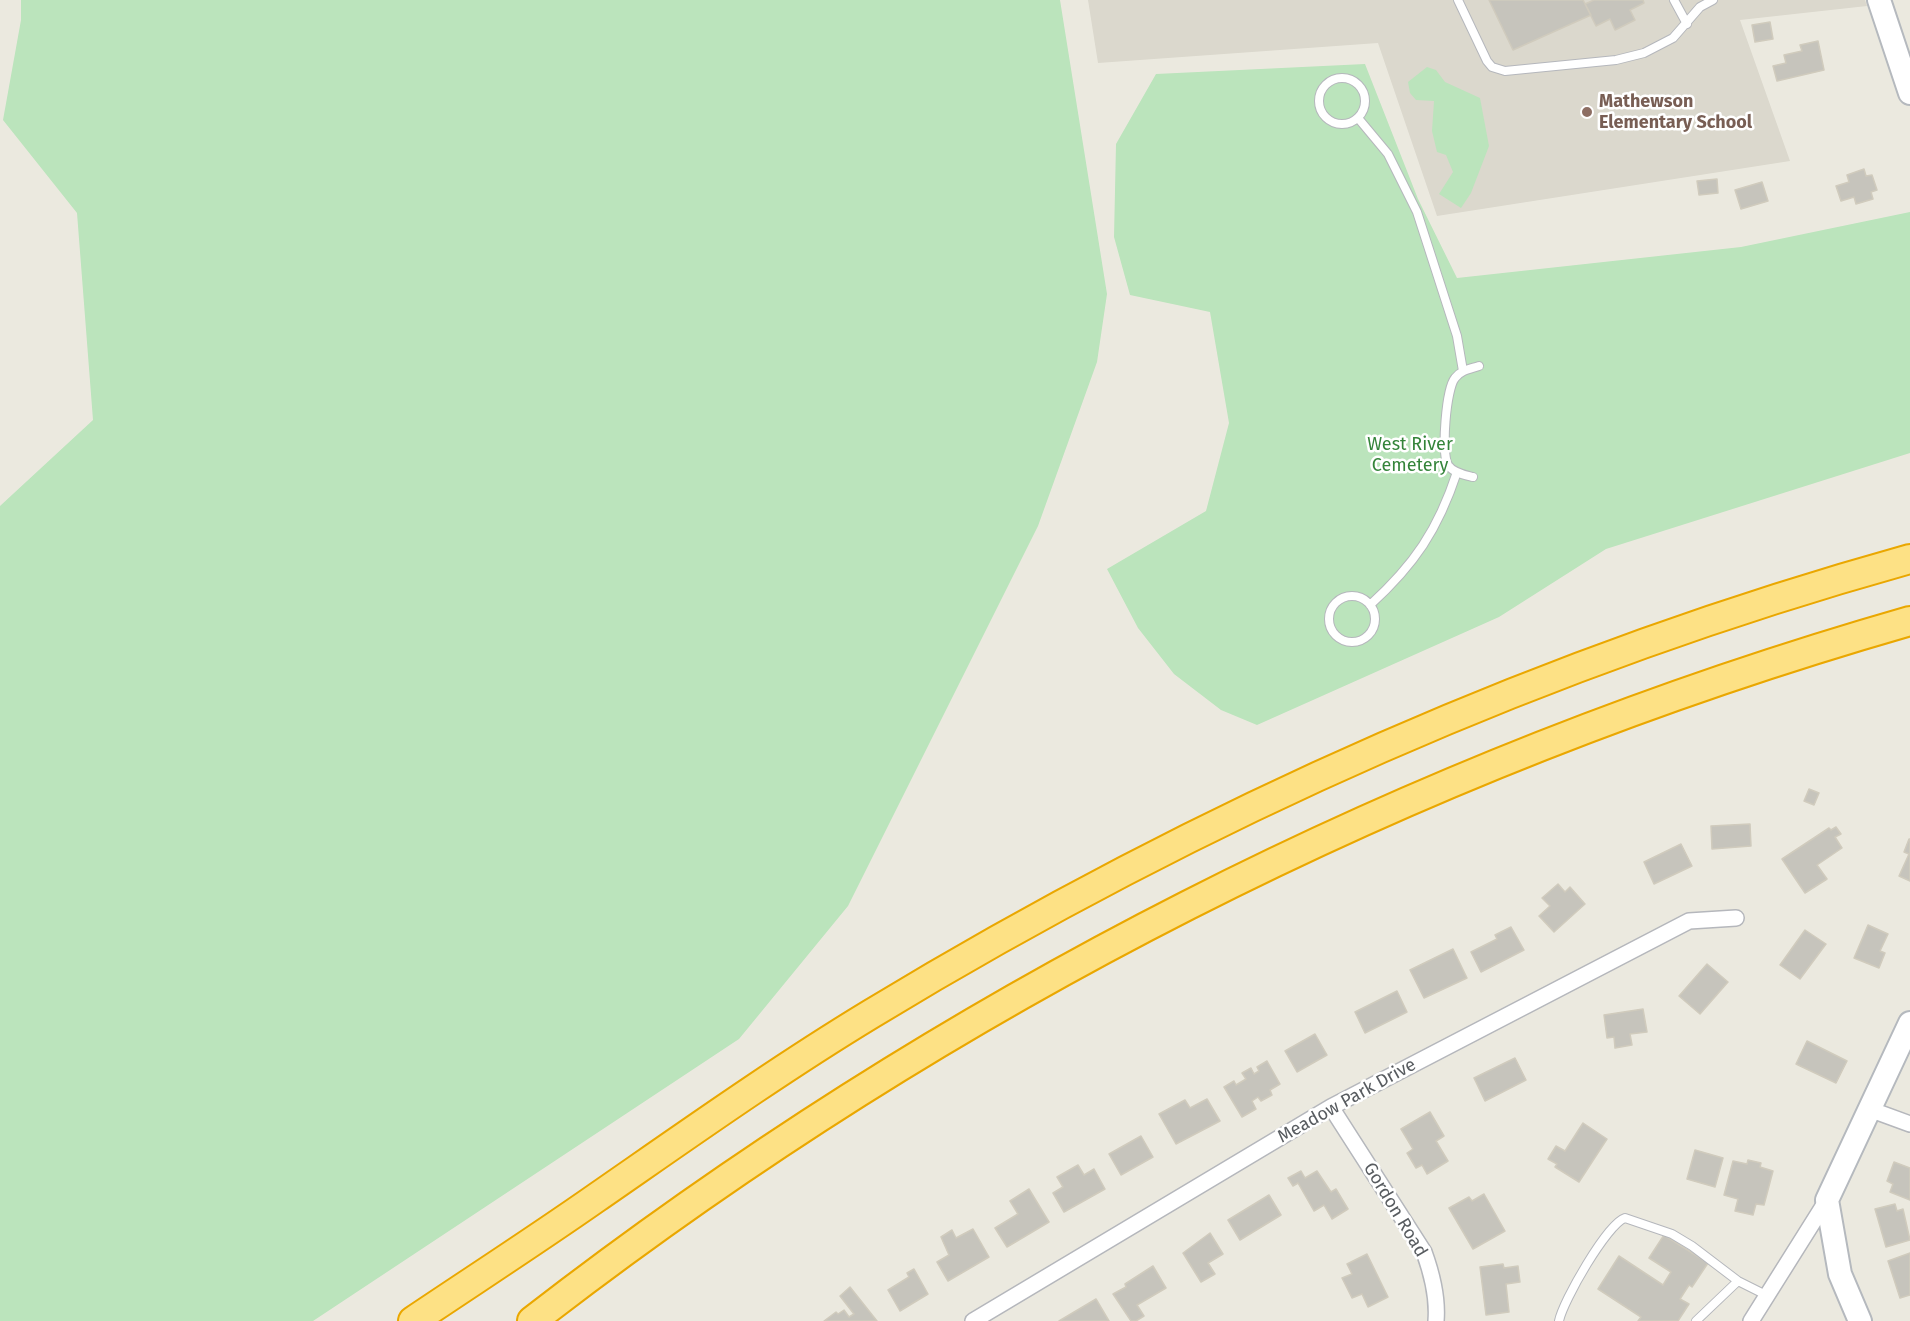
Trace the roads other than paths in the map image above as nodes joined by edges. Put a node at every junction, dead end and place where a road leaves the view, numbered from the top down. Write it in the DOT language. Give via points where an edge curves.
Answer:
graph roads {
  1 [pos="1458,0"];
  2 [pos="1674,0"];
  3 [pos="1713,0"];
  4 [pos="1879,0"];
  5 [pos="1687,24"];
  6 [pos="1910,93"];
  7 [pos="1358,118"];
  8 [pos="1479,366"];
  9 [pos="1463,371"];
  10 [pos="1457,472"];
  11 [pos="1473,477"];
  12 [pos="1910,559"];
  13 [pos="1370,605"];
  14 [pos="1910,621"];
  15 [pos="1736,918"];
  16 [pos="1910,1023"];
  17 [pos="1331,1107"];
  18 [pos="1869,1109"];
  19 [pos="1910,1124"];
  20 [pos="596,1198"];
  21 [pos="1827,1200"];
  22 [pos="1738,1281"];
  23 [pos="1767,1296"];
  24 [pos="413,1321"];
  25 [pos="436,1321"];
  26 [pos="532,1321"];
  27 [pos="973,1321"];
  28 [pos="1436,1321"];
  29 [pos="1559,1321"];
  30 [pos="1696,1321"];
  31 [pos="1751,1321"];
  32 [pos="1860,1321"];
  1 -- 5 [label="lane" via="1487,61 1505,71 1616,60 1644,53 1673,38"];
  2 -- 5 [label="lane"];
  3 -- 5 [label="lane" via="1700,7"];
  4 -- 6 [label="street"];
  7 -- 7 [label="lane" via="1344,124 1329,120 1320,108 1324,87 1337,79 1358,84 1365,105"];
  7 -- 9 [label="lane" via="1388,153 1417,212 1457,336"];
  8 -- 9 [label="lane"];
  9 -- 10 [label="lane" via="1453,380 1448,394 1445,452 1448,465"];
  10 -- 11 [label="lane"];
  10 -- 13 [label="lane" via="1425,544 1407,569"];
  12 -- 20 [label="highway" via="1710,620 1568,672 1401,739 1220,822 1052,909 880,1008 759,1085"];
  13 -- 13 [label="lane" via="1373,627 1363,638 1342,640 1332,630 1331,609 1342,598 1357,597"];
  14 -- 26 [label="highway" via="1779,661 1586,729 1399,806 1194,902 1035,986 860,1090 691,1203"];
  15 -- 17 [label="street, Meadow Park Drive" via="1689,921"];
  16 -- 18 [label="street"];
  17 -- 27 [label="street, Meadow Park Drive"];
  17 -- 28 [label="street, Gordon Road" via="1424,1252 1436,1299"];
  18 -- 19 [label="street"];
  18 -- 21 [label="street"];
  20 -- 24 [label="highway"];
  20 -- 25 [label="highway"];
  21 -- 23 [label="street"];
  21 -- 32 [label="street" via="1840,1274"];
  22 -- 23 [label="lane"];
  22 -- 29 [label="lane" via="1672,1234 1625,1218 1603,1239"];
  22 -- 30 [label="lane"];
  23 -- 31 [label="street"];
}
